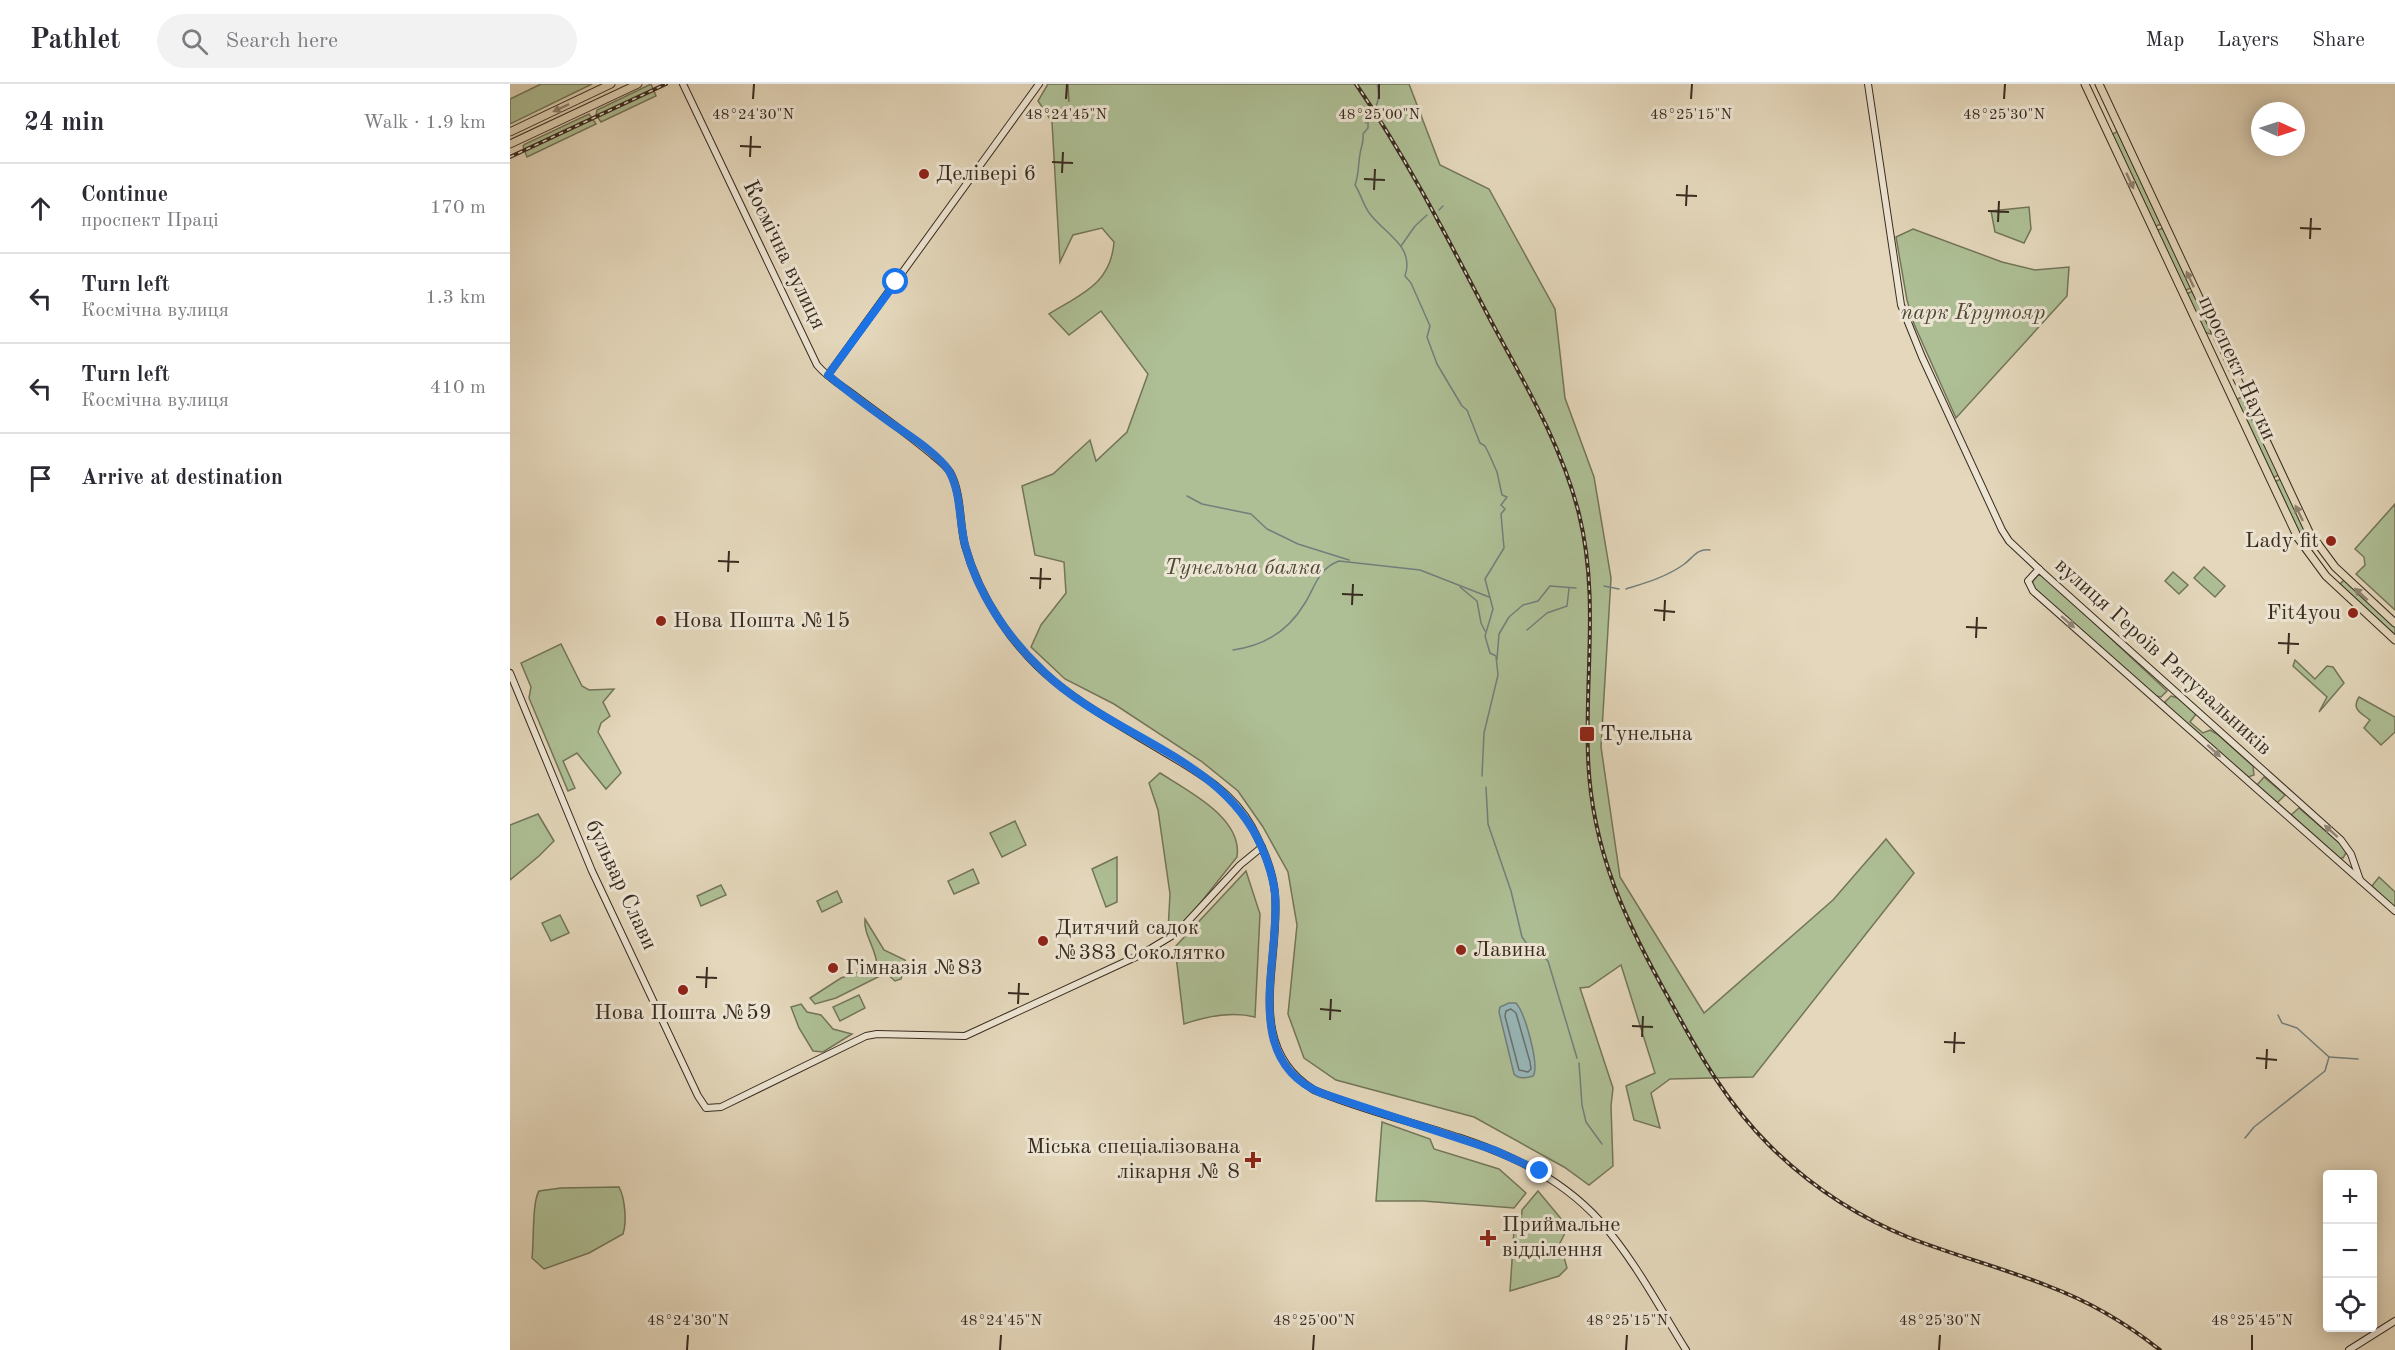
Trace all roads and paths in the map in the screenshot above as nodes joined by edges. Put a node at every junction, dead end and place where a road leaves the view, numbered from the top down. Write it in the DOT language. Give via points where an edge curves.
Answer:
graph roads {
  1 [pos="611,84"];
  2 [pos="638,84"];
  3 [pos="683,84"];
  4 [pos="1039,84"];
  5 [pos="1868,84"];
  6 [pos="2085,84"];
  7 [pos="2098,84"];
  8 [pos="510,132"];
  9 [pos="510,144"];
  10 [pos="828,375"];
  11 [pos="2039,569"];
  12 [pos="2395,623"];
  13 [pos="2395,640"];
  14 [pos="510,673"];
  15 [pos="1262,848"];
  16 [pos="2361,880"];
  17 [pos="2395,911"];
  18 [pos="2395,1322"];
  19 [pos="1686,1350"];
  20 [pos="2349,1350"];
  1 -- 8 [label="main road, one-way"];
  2 -- 9 [label="main road"];
  3 -- 10 [label="main road, Космічна вулиця" via="809,349"];
  4 -- 10 [label="main road"];
  5 -- 11 [label="main road, вулиця Героїв Рятувальників" via="1901,305 1909,328 2002,530 2009,542"];
  6 -- 13 [label="main road, проспект Науки, one-way" via="2298,538 2326,576"];
  12 -- 7 [label="main road, проспект Науки, one-way" via="2335,567 2309,532"];
  10 -- 15 [label="main road, Космічна вулиця" via="919,443 949,471 965,547 974,570 996,614 1025,654 1069,693 1214,784 1237,806"];
  16 -- 11 [label="main road, вулиця Героїв Рятувальників, one-way" via="2341,840"];
  11 -- 16 [label="main road, вулиця Героїв Рятувальників, one-way" via="2028,581 2033,591"];
  14 -- 15 [label="main road, бульвар Слави" via="592,871 706,1108 721,1107 866,1036 964,1036 1070,989 1170,938 1240,865"];
  15 -- 19 [label="main road, Космічна вулиця" via="1275,893 1270,1027 1278,1054 1291,1073 1321,1093 1494,1150 1543,1174 1570,1193 1605,1227"];
  16 -- 17 [label="main road, вулиця Героїв Рятувальників"];
  18 -- 20 [label="main road"];
}
